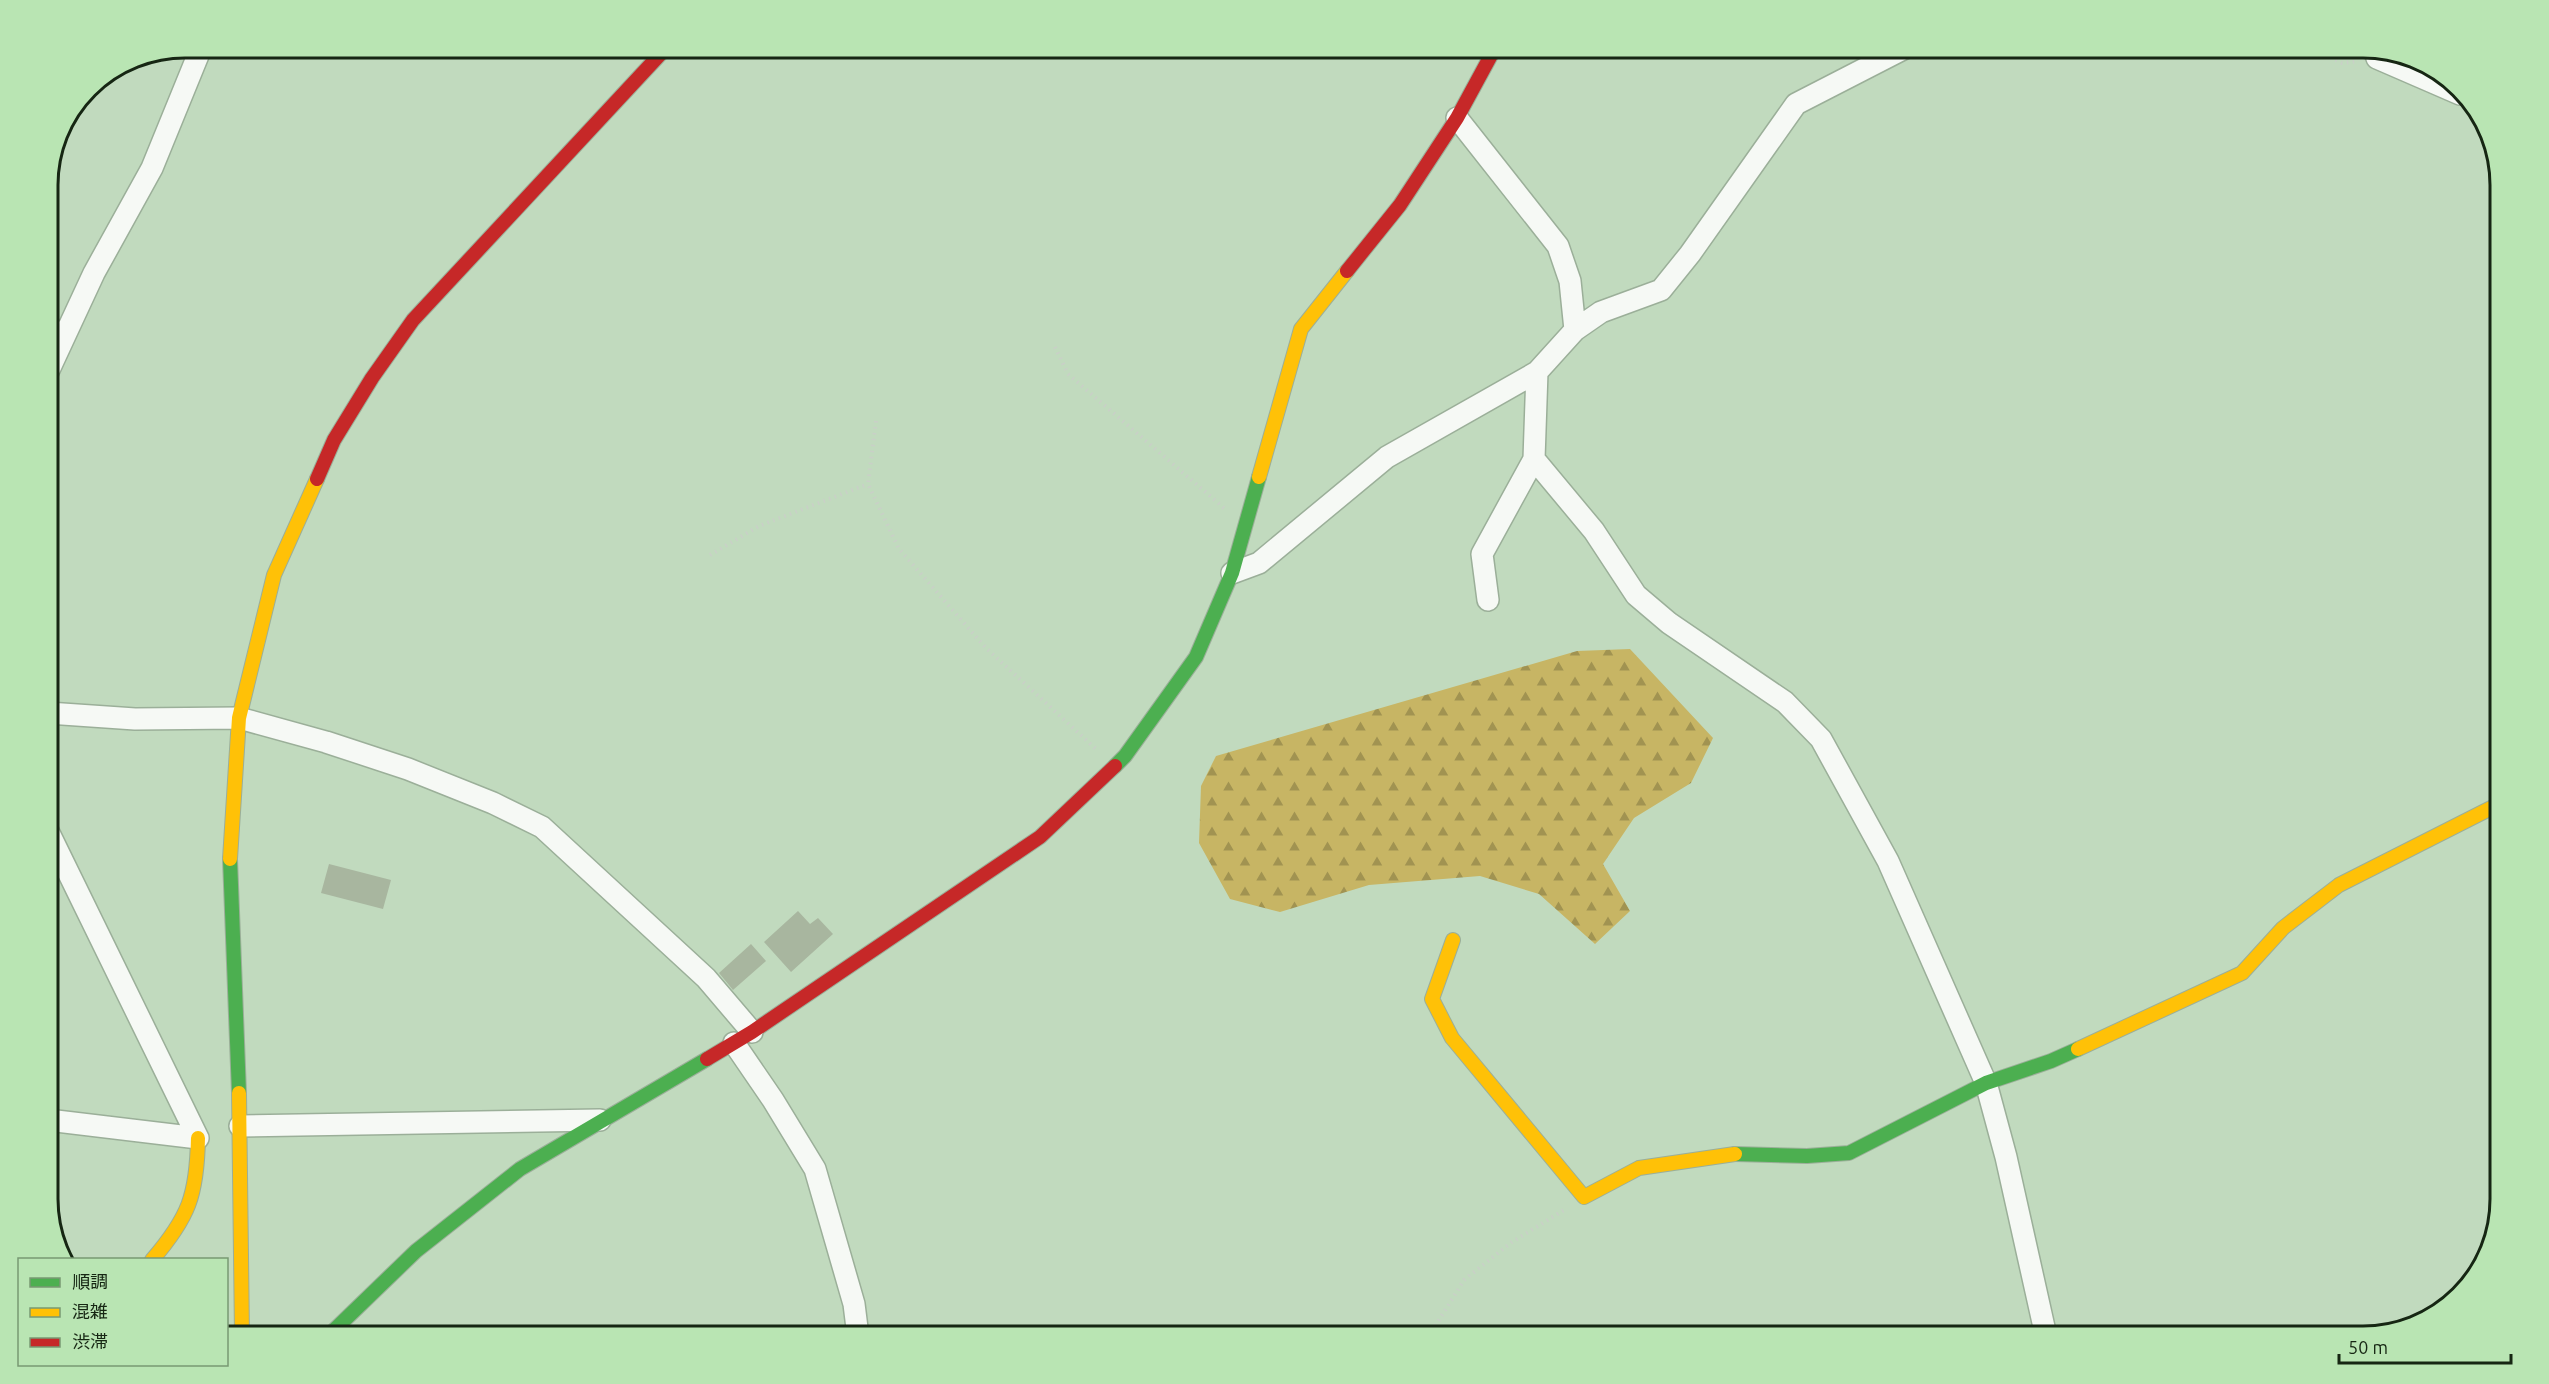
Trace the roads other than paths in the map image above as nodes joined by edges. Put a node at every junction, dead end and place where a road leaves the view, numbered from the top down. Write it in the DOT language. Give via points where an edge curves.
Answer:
graph roads {
  1 [pos="1489,58"];
  2 [pos="1885,58"];
  3 [pos="197,59"];
  4 [pos="656,59"];
  5 [pos="2393,62"];
  6 [pos="2440,84"];
  7 [pos="1457,118"];
  8 [pos="1575,330"];
  9 [pos="59,338"];
  10 [pos="61,341"];
  11 [pos="59,346"];
  12 [pos="1537,372"];
  13 [pos="1534,459"];
  14 [pos="1232,573"];
  15 [pos="1488,600"];
  16 [pos="59,713"];
  17 [pos="239,718"];
  18 [pos="2490,809"];
  19 [pos="59,854"];
  20 [pos="1453,940"];
  21 [pos="743,1038"];
  22 [pos="1986,1083"];
  23 [pos="59,1120"];
  24 [pos="602,1120"];
  25 [pos="240,1126"];
  26 [pos="198,1138"];
  27 [pos="154,1258"];
  28 [pos="242,1326"];
  29 [pos="338,1326"];
  30 [pos="857,1326"];
  31 [pos="2044,1326"];
  1 -- 7 [label="street"];
  2 -- 8 [label="street" via="1796,104 1661,290 1601,312"];
  3 -- 10 [label="street" via="152,168"];
  4 -- 17 [label="street" via="413,320 372,378 334,440 274,575"];
  5 -- 6 [label="street"];
  7 -- 8 [label="street" via="1558,246 1570,281"];
  7 -- 14 [label="street" via="1400,205 1301,329"];
  8 -- 12 [label="street"];
  9 -- 10 [label="street"];
  10 -- 11 [label="street"];
  12 -- 13 [label="street"];
  12 -- 14 [label="street" via="1387,458 1259,563"];
  13 -- 15 [label="street" via="1482,554"];
  13 -- 22 [label="street" via="1594,531 1636,595 1669,623 1785,702 1821,740 1888,861"];
  14 -- 21 [label="street" via="1196,657 1125,756 1040,837"];
  16 -- 17 [label="street" via="135,719"];
  17 -- 21 [label="street" via="408,768 493,802 542,827 706,978"];
  17 -- 25 [label="street" via="230,860"];
  18 -- 22 [label="street" via="2339,885 2283,928 2242,973 2051,1060"];
  19 -- 26 [label="street"];
  20 -- 22 [label="street" via="1432,999 1452,1038 1584,1197 1639,1168 1740,1153 1849,1153"];
  21 -- 24 [label="street"];
  21 -- 30 [label="street" via="773,1100 815,1169"];
  22 -- 31 [label="street"];
  23 -- 26 [label="street"];
  24 -- 25 [label="street"];
  24 -- 29 [label="street" via="520,1169 416,1251"];
  25 -- 28 [label="street"];
  26 -- 27 [label="street" via="198,1174 191,1206 176,1233"];
}
